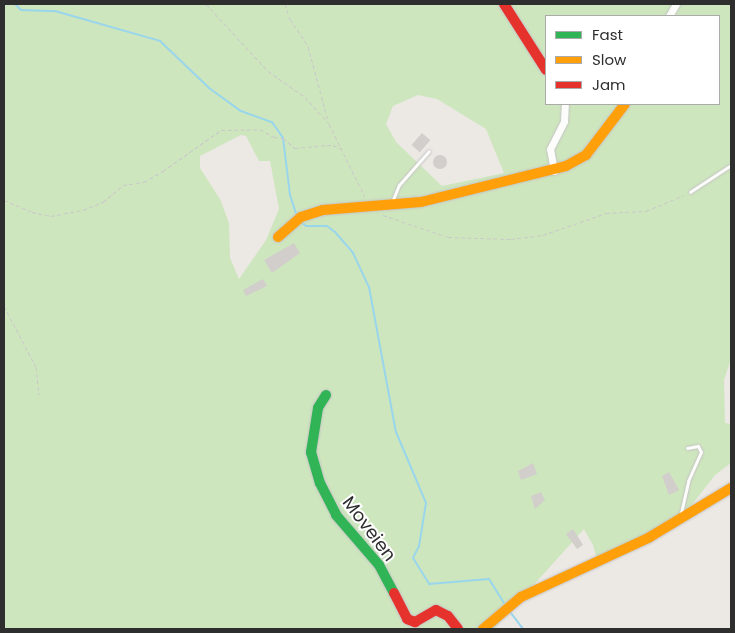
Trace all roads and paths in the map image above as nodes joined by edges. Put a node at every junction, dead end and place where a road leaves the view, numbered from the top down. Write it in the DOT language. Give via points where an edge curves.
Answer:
graph roads {
  1 [pos="207,4"];
  2 [pos="285,4"];
  3 [pos="504,4"];
  4 [pos="676,4"];
  5 [pos="670,15"];
  6 [pos="545,68"];
  7 [pos="565,105"];
  8 [pos="624,105"];
  9 [pos="329,124"];
  10 [pos="279,139"];
  11 [pos="286,139"];
  12 [pos="343,150"];
  13 [pos="429,151"];
  14 [pos="731,165"];
  15 [pos="554,170"];
  16 [pos="690,192"];
  17 [pos="4,200"];
  18 [pos="392,203"];
  19 [pos="368,205"];
  20 [pos="382,214"];
  21 [pos="278,237"];
  22 [pos="4,306"];
  23 [pos="39,395"];
  24 [pos="326,395"];
  25 [pos="686,448"];
  26 [pos="731,488"];
  27 [pos="680,520"];
  28 [pos="458,629"];
  29 [pos="483,629"];
  1 -- 9 [label="path" via="268,71 306,97"];
  2 -- 9 [label="path" via="290,19 308,46"];
  3 -- 6 [label="street"];
  4 -- 5 [label="street"];
  7 -- 15 [label="street" via="564,121 550,149"];
  8 -- 15 [label="street" via="586,155"];
  9 -- 12 [label="path"];
  10 -- 11 [label="path"];
  10 -- 11 [label="path"];
  10 -- 17 [label="path" via="260,130 221,130 150,178 124,185 103,202 62,215 32,212"];
  11 -- 12 [label="path" via="295,148 333,145"];
  12 -- 19 [label="path"];
  13 -- 18 [label="lane" via="399,185"];
  14 -- 16 [label="lane"];
  15 -- 18 [label="street" via="421,202"];
  16 -- 20 [label="path" via="646,211 606,214 543,235 511,240 448,237"];
  18 -- 19 [label="street"];
  19 -- 21 [label="street" via="323,210 301,217"];
  22 -- 23 [label="path" via="36,367"];
  24 -- 28 [label="street, Moveien" via="318,408 311,452 320,484 336,515 379,565 407,619 415,622 436,610 448,616"];
  25 -- 27 [label="lane" via="698,446 701,452 688,481"];
  26 -- 27 [label="street"];
  27 -- 29 [label="street" via="521,597"];
}
